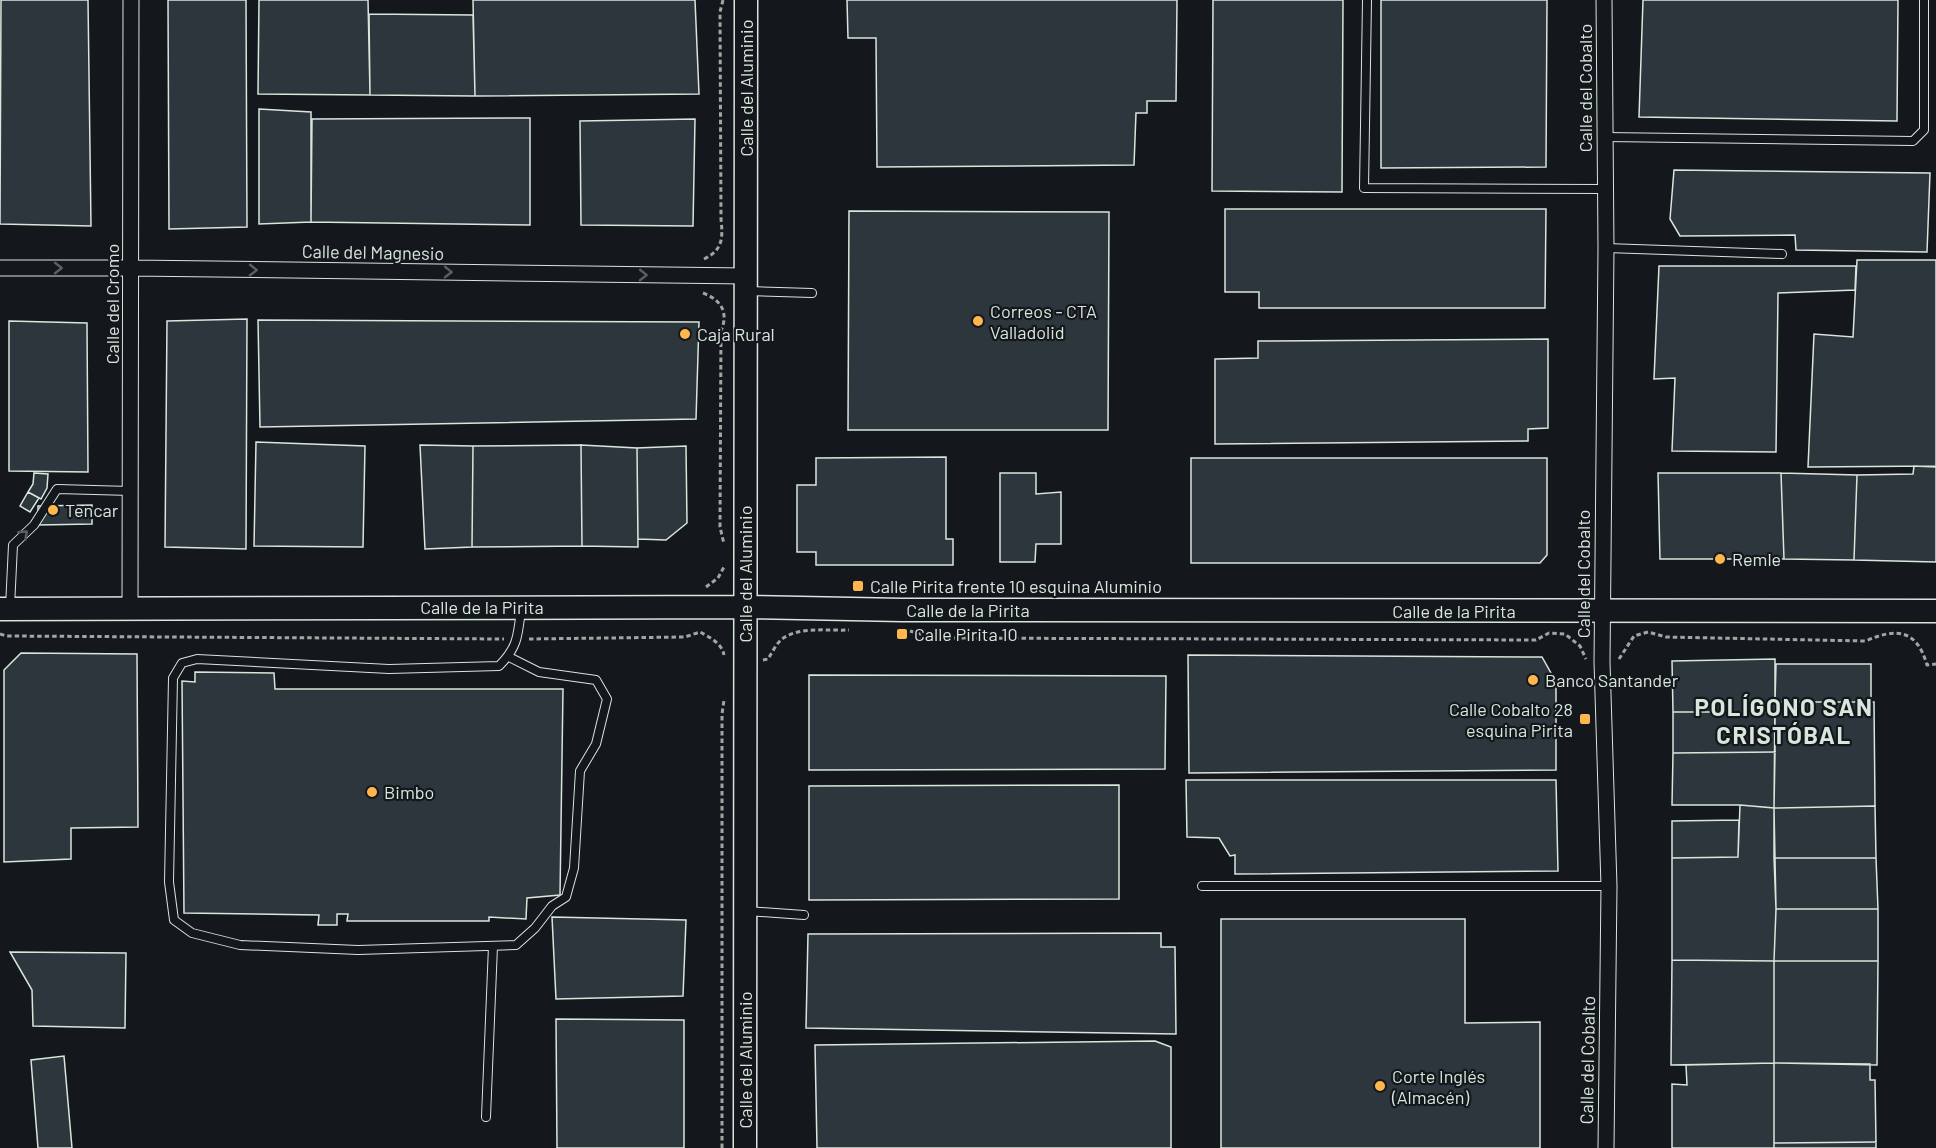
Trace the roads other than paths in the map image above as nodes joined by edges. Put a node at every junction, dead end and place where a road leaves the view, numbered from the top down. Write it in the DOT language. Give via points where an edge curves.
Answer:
graph roads {
  1 [pos="131,0"];
  2 [pos="746,0"];
  3 [pos="1367,0"];
  4 [pos="1604,0"];
  5 [pos="1923,0"];
  6 [pos="1605,136"];
  7 [pos="1605,189"];
  8 [pos="1606,248"];
  9 [pos="1782,254"];
  10 [pos="0,268"];
  11 [pos="132,268"];
  12 [pos="746,284"];
  13 [pos="812,292"];
  14 [pos="131,491"];
  15 [pos="521,607"];
  16 [pos="745,607"];
  17 [pos="130,608"];
  18 [pos="5,609"];
  19 [pos="1602,611"];
  20 [pos="1936,611"];
  21 [pos="509,657"];
  22 [pos="1202,886"];
  23 [pos="1609,886"];
  24 [pos="745,911"];
  25 [pos="804,915"];
  26 [pos="493,946"];
  27 [pos="486,1117"];
  28 [pos="745,1148"];
  29 [pos="1606,1148"];
  1 -- 11 [label="street, Calle del Cromo"];
  2 -- 12 [label="street, Calle del Aluminio"];
  3 -- 7 [label="lane" via="1364,188"];
  4 -- 6 [label="street, Calle del Cobalto"];
  5 -- 6 [label="lane" via="1924,130 1913,141"];
  6 -- 7 [label="street, Calle del Cobalto"];
  7 -- 8 [label="street, Calle del Cobalto"];
  8 -- 9 [label="lane"];
  8 -- 19 [label="street, Calle del Cobalto"];
  10 -- 11 [label="street, Calle del Magnesio, one-way"];
  11 -- 12 [label="street, Calle del Magnesio, one-way"];
  11 -- 14 [label="street, Calle del Cromo"];
  12 -- 13 [label="lane"];
  12 -- 16 [label="street, Calle del Aluminio"];
  14 -- 17 [label="street, Calle del Cromo"];
  18 -- 14 [label="lane, one-way" via="13,545 34,525 57,489"];
  15 -- 16 [label="street, Calle de la Pirita"];
  15 -- 17 [label="street, Calle de la Pirita"];
  15 -- 21 [label="lane" via="518,640"];
  16 -- 19 [label="street, Calle de la Pirita"];
  16 -- 24 [label="street, Calle del Aluminio"];
  17 -- 18 [label="street, Calle de la Pirita"];
  19 -- 20 [label="street, Calle de la Pirita"];
  19 -- 23 [label="street, Calle del Cobalto"];
  21 -- 26 [label="lane" via="539,672 596,680 607,699 596,744 580,771 574,868 566,897 552,906 536,928 516,945"];
  21 -- 26 [label="lane" via="499,666 388,669 197,659 182,663 173,678 169,882 174,920 192,933 240,945 358,950"];
  22 -- 23 [label="lane"];
  23 -- 29 [label="street, Calle del Cobalto"];
  24 -- 25 [label="lane"];
  24 -- 28 [label="street, Calle del Aluminio"];
  26 -- 27 [label="lane"];
}
